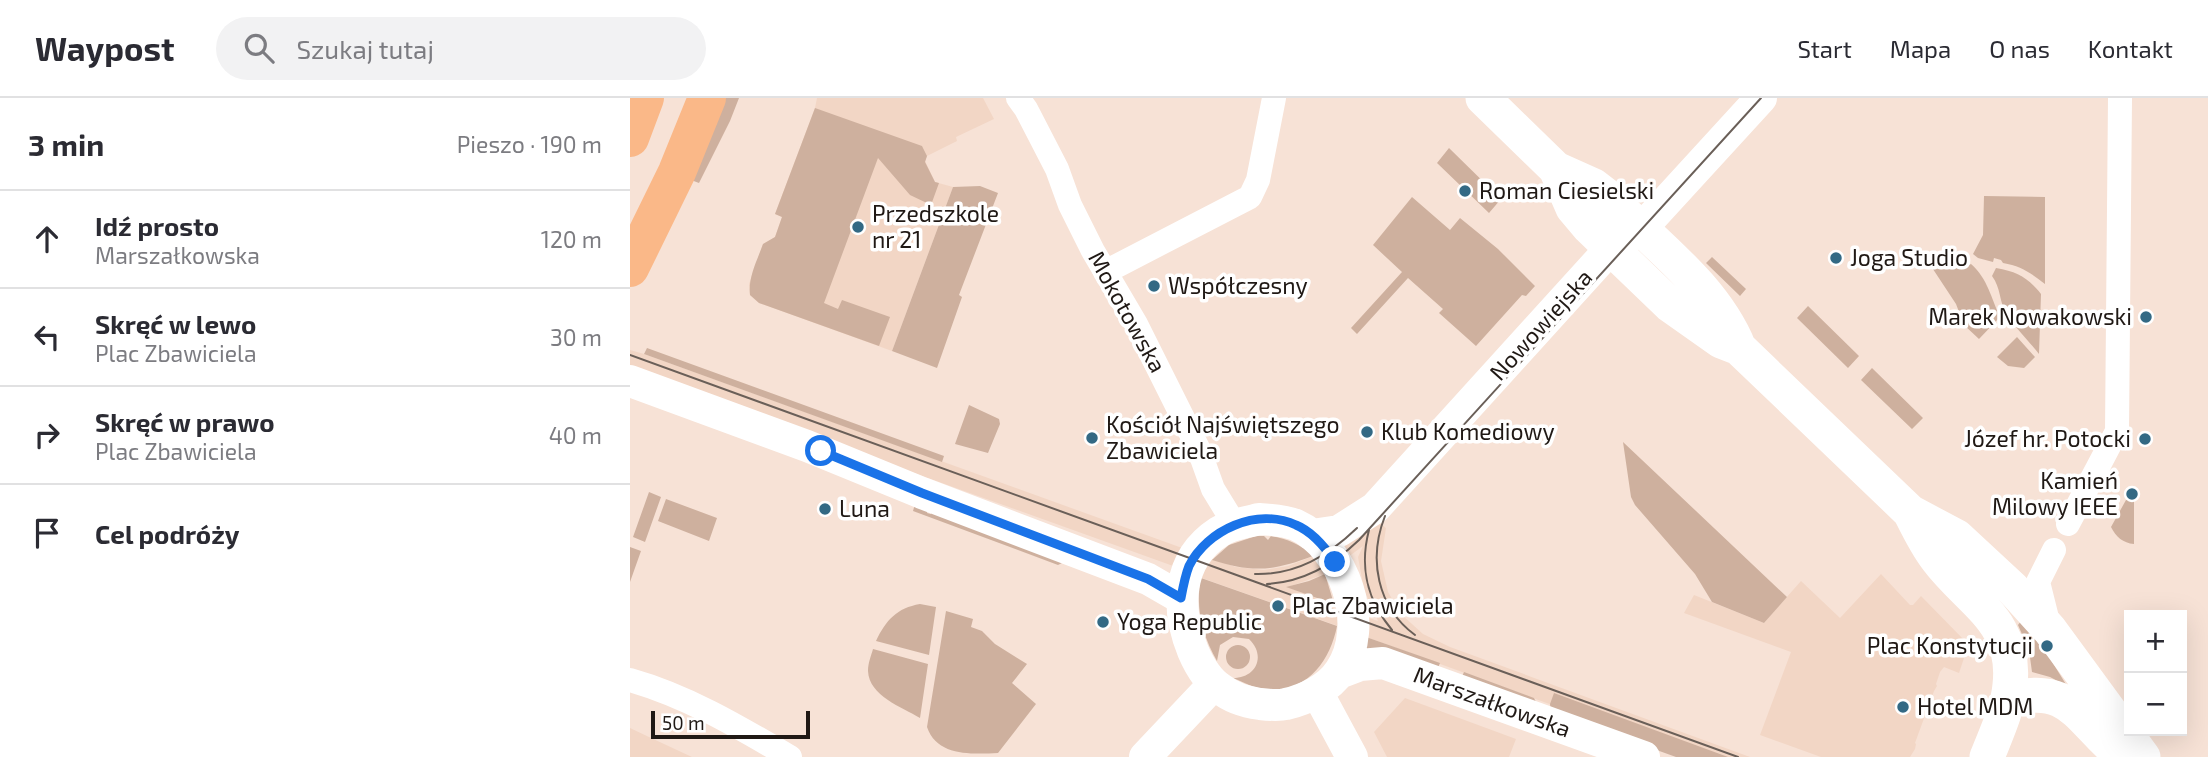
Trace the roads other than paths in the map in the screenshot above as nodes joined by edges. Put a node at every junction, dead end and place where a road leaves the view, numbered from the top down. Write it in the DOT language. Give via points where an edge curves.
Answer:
graph roads {
  1 [pos="645,98"];
  2 [pos="678,98"];
  3 [pos="706,98"];
  4 [pos="1018,98"];
  5 [pos="1274,98"];
  6 [pos="1483,98"];
  7 [pos="1761,98"];
  8 [pos="2120,98"];
  9 [pos="630,138"];
  10 [pos="1556,169"];
  11 [pos="1642,229"];
  12 [pos="630,232"];
  13 [pos="1611,248"];
  14 [pos="630,268"];
  15 [pos="1105,272"];
  16 [pos="1739,348"];
  17 [pos="630,381"];
  18 [pos="1910,512"];
  19 [pos="2068,524"];
  20 [pos="1235,525"];
  21 [pos="1312,535"];
  22 [pos="2054,550"];
  23 [pos="1181,598"];
  24 [pos="2050,630"];
  25 [pos="630,680"];
  26 [pos="1328,682"];
  27 [pos="1214,684"];
  28 [pos="2008,700"];
  29 [pos="790,757"];
  30 [pos="1145,757"];
  31 [pos="1352,757"];
  32 [pos="1644,757"];
  33 [pos="1987,757"];
  34 [pos="2124,757"];
  35 [pos="2143,757"];
  1 -- 9 [label="main road"];
  2 -- 12 [label="main road"];
  3 -- 14 [label="main road" via="677,172"];
  4 -- 15 [label="street, Mokotowska"];
  5 -- 15 [label="street" via="1258,180 1250,197"];
  6 -- 10 [label="main road"];
  7 -- 11 [label="street, Nowowiejska"];
  8 -- 19 [label="street" via="2117,431"];
  10 -- 11 [label="main road" via="1594,186"];
  10 -- 13 [label="main road" via="1573,208"];
  11 -- 13 [label="street, Nowowiejska"];
  11 -- 16 [label="main road" via="1721,313"];
  13 -- 16 [label="main road" via="1670,305 1721,341"];
  13 -- 21 [label="street, Nowowiejska" via="1375,508 1339,531"];
  15 -- 20 [label="street, Mokotowska" via="1136,324 1199,450 1213,489"];
  16 -- 18 [label="main road"];
  17 -- 23 [label="street" via="1148,579"];
  18 -- 24 [label="main road" via="1956,537"];
  18 -- 28 [label="main road" via="1936,558 2002,632 2011,659"];
  20 -- 21 [label="street" via="1279,520"];
  20 -- 23 [label="street" via="1218,533 1198,552"];
  21 -- 26 [label="street" via="1341,572 1353,627 1352,641"];
  22 -- 24 [label="street" via="2038,582"];
  23 -- 27 [label="street" via="1187,635"];
  24 -- 35 [label="main road"];
  25 -- 29 [label="street" via="676,696"];
  26 -- 27 [label="street" via="1287,704 1270,705 1238,699"];
  26 -- 31 [label="street"];
  26 -- 32 [label="street, Marszałkowska" via="1360,665 1382,663"];
  27 -- 30 [label="street"];
  28 -- 33 [label="main road"];
  28 -- 34 [label="main road" via="2026,694 2059,699"];
}
